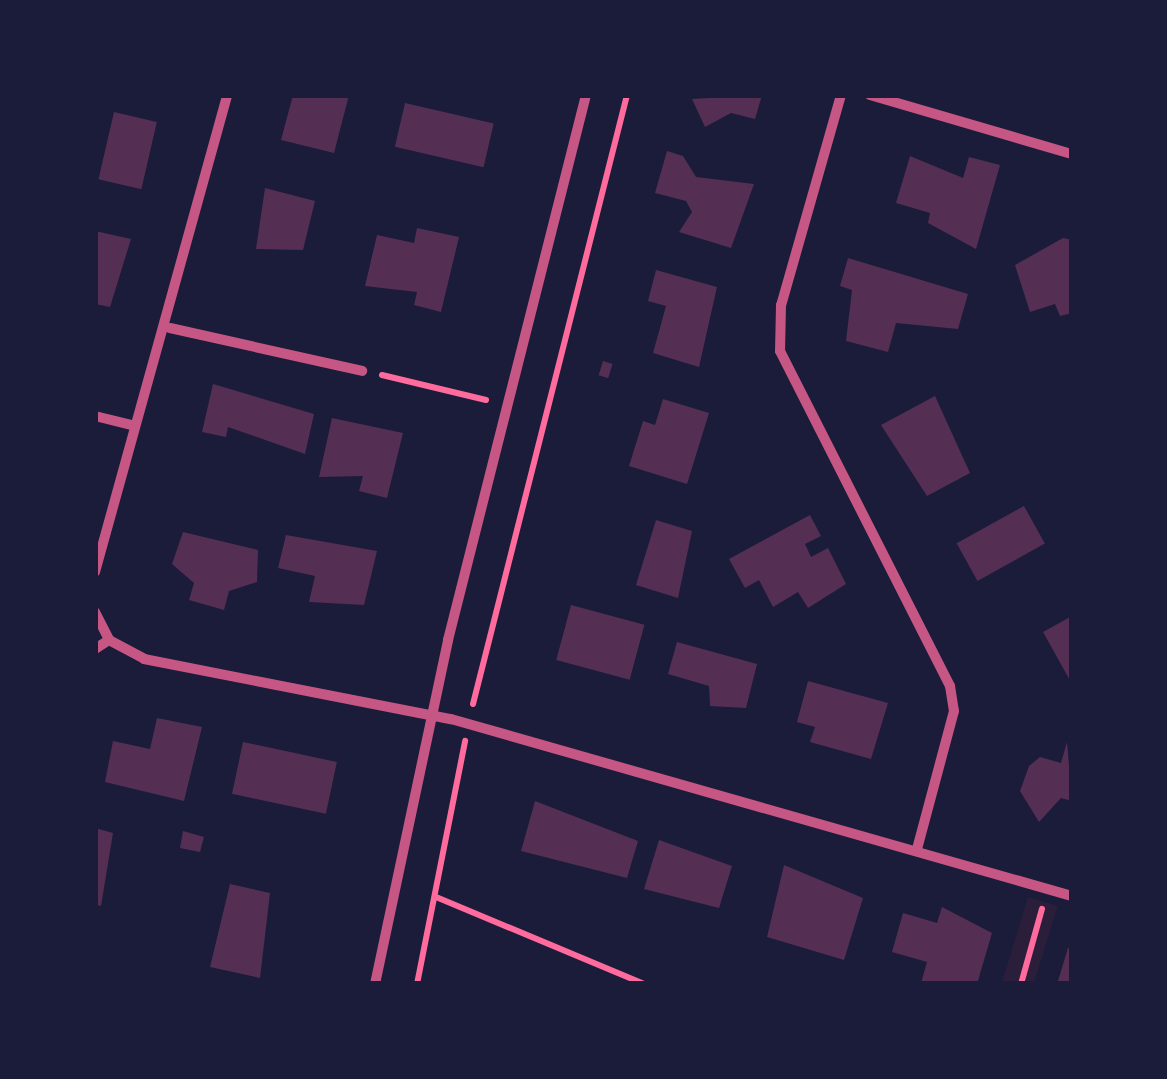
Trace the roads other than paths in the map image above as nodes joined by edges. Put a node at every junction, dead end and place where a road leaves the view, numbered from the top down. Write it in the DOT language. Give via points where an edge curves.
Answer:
graph roads {
  1 [pos="227,95"];
  2 [pos="586,95"];
  3 [pos="841,95"];
  4 [pos="870,95"];
  5 [pos="1072,154"];
  6 [pos="170,328"];
  7 [pos="362,371"];
  8 [pos="95,416"];
  9 [pos="130,425"];
  10 [pos="95,572"];
  11 [pos="95,612"];
  12 [pos="110,640"];
  13 [pos="95,649"];
  14 [pos="431,718"];
  15 [pos="917,850"];
  16 [pos="1072,896"];
  17 [pos="374,984"];
  1 -- 6 [label="street"];
  2 -- 14 [label="street"];
  3 -- 15 [label="street" via="781,306 780,351 950,686 954,711"];
  4 -- 5 [label="street"];
  6 -- 7 [label="street"];
  6 -- 9 [label="street"];
  8 -- 9 [label="street"];
  9 -- 10 [label="street"];
  11 -- 12 [label="street"];
  12 -- 13 [label="street"];
  12 -- 14 [label="street" via="144,659"];
  14 -- 15 [label="street"];
  14 -- 17 [label="street"];
  15 -- 16 [label="street"];
}
